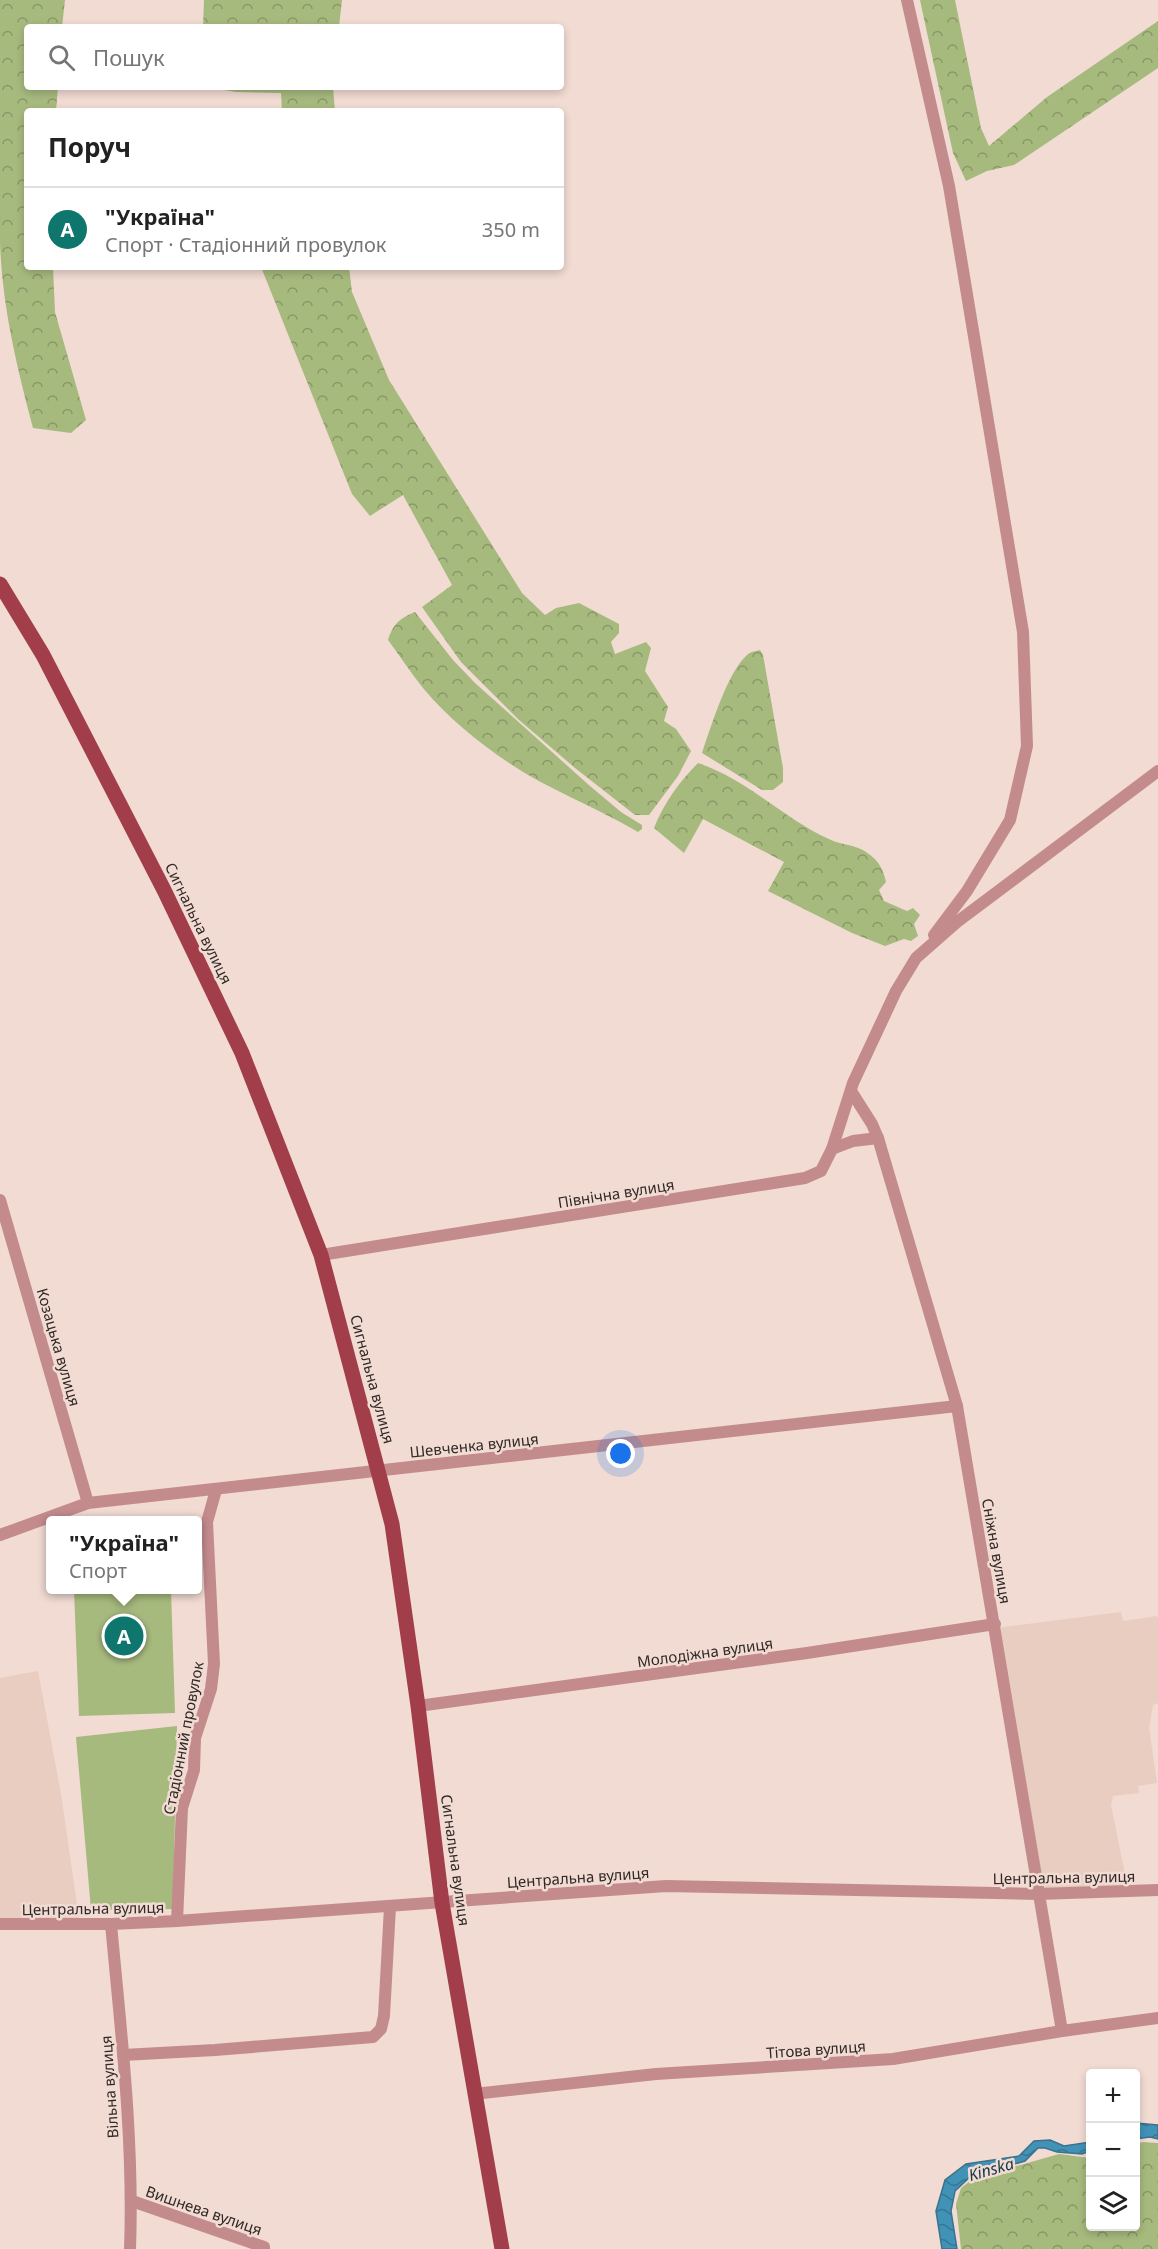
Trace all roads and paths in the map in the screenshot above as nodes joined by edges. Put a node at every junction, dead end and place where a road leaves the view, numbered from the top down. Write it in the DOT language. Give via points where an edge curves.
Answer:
graph roads {
  1 [pos="907,0"];
  2 [pos="0,584"];
  3 [pos="1158,771"];
  4 [pos="916,958"];
  5 [pos="852,1087"];
  6 [pos="878,1138"];
  7 [pos="832,1149"];
  8 [pos="0,1200"];
  9 [pos="321,1255"];
  10 [pos="957,1406"];
  11 [pos="379,1470"];
  12 [pos="216,1490"];
  13 [pos="88,1503"];
  14 [pos="52,1516"];
  15 [pos="46,1518"];
  16 [pos="0,1535"];
  17 [pos="995,1624"];
  18 [pos="418,1706"];
  19 [pos="1158,1890"];
  20 [pos="1038,1894"];
  21 [pos="442,1903"];
  22 [pos="390,1907"];
  23 [pos="177,1921"];
  24 [pos="0,1924"];
  25 [pos="111,1924"];
  26 [pos="1158,2018"];
  27 [pos="1062,2031"];
  28 [pos="123,2055"];
  29 [pos="474,2094"];
  30 [pos="132,2201"];
  31 [pos="130,2249"];
  32 [pos="264,2249"];
  33 [pos="502,2249"];
  1 -- 4 [label="street" via="949,186 1023,632 1027,746 1010,820 967,891"];
  2 -- 9 [label="main road, Сигнальна вулиця" via="43,655 189,941 242,1053"];
  3 -- 4 [label="street" via="957,922"];
  4 -- 5 [label="street, Північна вулиця" via="896,991"];
  5 -- 6 [label="street, Сніжна вулиця"];
  5 -- 7 [label="street, Північна вулиця"];
  6 -- 7 [label="street"];
  6 -- 10 [label="street, Сніжна вулиця"];
  7 -- 9 [label="street, Північна вулиця" via="821,1171 806,1178"];
  8 -- 13 [label="street, Козацька вулиця"];
  9 -- 11 [label="main road, Сигнальна вулиця"];
  10 -- 11 [label="street, Шевченка вулиця"];
  10 -- 17 [label="street, Сніжна вулиця"];
  11 -- 12 [label="street, Шевченка вулиця"];
  11 -- 18 [label="main road, Сигнальна вулиця" via="392,1524"];
  12 -- 13 [label="street, Шевченка вулиця"];
  12 -- 23 [label="street, Стадіонний провулок" via="207,1522 214,1664 211,1689 195,1738 194,1770 182,1808"];
  13 -- 14 [label="street, Шевченка вулиця"];
  15 -- 16 [label="street, Шевченка вулиця"];
  17 -- 18 [label="street, Молодіжна вулиця"];
  17 -- 20 [label="street, Сніжна вулиця"];
  18 -- 21 [label="main road, Сигнальна вулиця"];
  19 -- 20 [label="street, Центральна вулиця"];
  20 -- 21 [label="street, Центральна вулиця" via="666,1886"];
  20 -- 27 [label="street, Сніжна вулиця"];
  21 -- 22 [label="street, Центральна вулиця"];
  21 -- 29 [label="main road, Сигнальна вулиця"];
  22 -- 23 [label="street, Центральна вулиця"];
  22 -- 28 [label="street" via="384,2016 381,2029 373,2037"];
  23 -- 25 [label="street, Центральна вулиця"];
  24 -- 25 [label="street, Центральна вулиця"];
  25 -- 28 [label="street, Вільна вулиця"];
  26 -- 27 [label="street, Тітова вулиця"];
  27 -- 29 [label="street, Тітова вулиця" via="893,2059 656,2074"];
  28 -- 30 [label="street, Вільна вулиця"];
  29 -- 33 [label="main road, Сигнальна вулиця"];
  30 -- 31 [label="street, Вільна вулиця"];
  30 -- 32 [label="street, Вишнева вулиця"];
}
